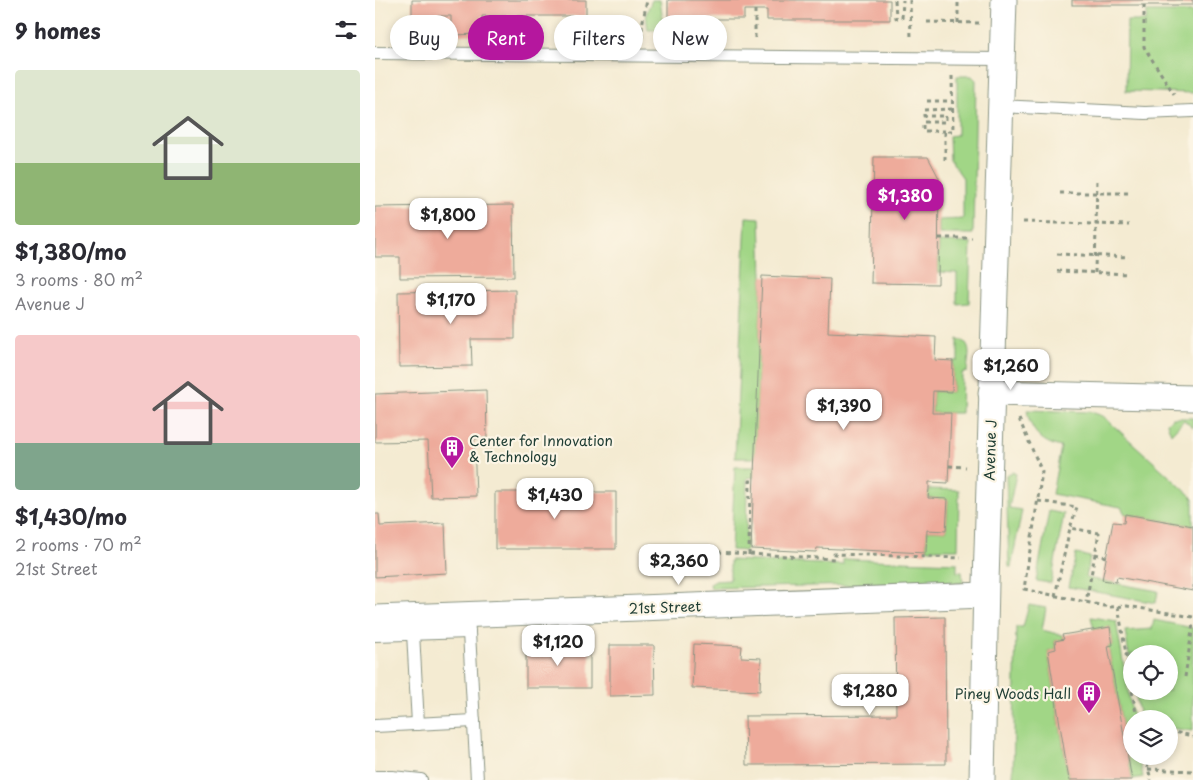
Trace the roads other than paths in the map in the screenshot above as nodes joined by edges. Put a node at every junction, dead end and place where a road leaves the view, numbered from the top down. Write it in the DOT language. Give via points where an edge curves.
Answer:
graph roads {
  1 [pos="1004,0"];
  2 [pos="375,53"];
  3 [pos="1001,59"];
  4 [pos="1000,106"];
  5 [pos="1189,111"];
  6 [pos="991,393"];
  7 [pos="1193,398"];
  8 [pos="985,595"];
  9 [pos="375,618"];
  10 [pos="468,623"];
  11 [pos="413,633"];
  12 [pos="375,635"];
  13 [pos="474,721"];
  14 [pos="418,724"];
  15 [pos="375,726"];
  16 [pos="375,778"];
  17 [pos="421,780"];
  18 [pos="477,780"];
  19 [pos="982,780"];
  1 -- 3 [label="street, Avenue J"];
  2 -- 3 [label="lane"];
  3 -- 4 [label="street, Avenue J"];
  4 -- 5 [label="lane" via="1145,113"];
  4 -- 6 [label="street, Avenue J"];
  6 -- 7 [label="street"];
  6 -- 8 [label="street, Avenue J"];
  8 -- 10 [label="street, 21st Street"];
  8 -- 19 [label="street, Avenue J"];
  9 -- 10 [label="street, 21st Street"];
  10 -- 11 [label="lane"];
  10 -- 13 [label="lane"];
  11 -- 12 [label="lane"];
  11 -- 14 [label="lane"];
  13 -- 14 [label="lane"];
  13 -- 18 [label="lane"];
  14 -- 15 [label="lane"];
  16 -- 17 [label="lane" via="392,776"];
}
